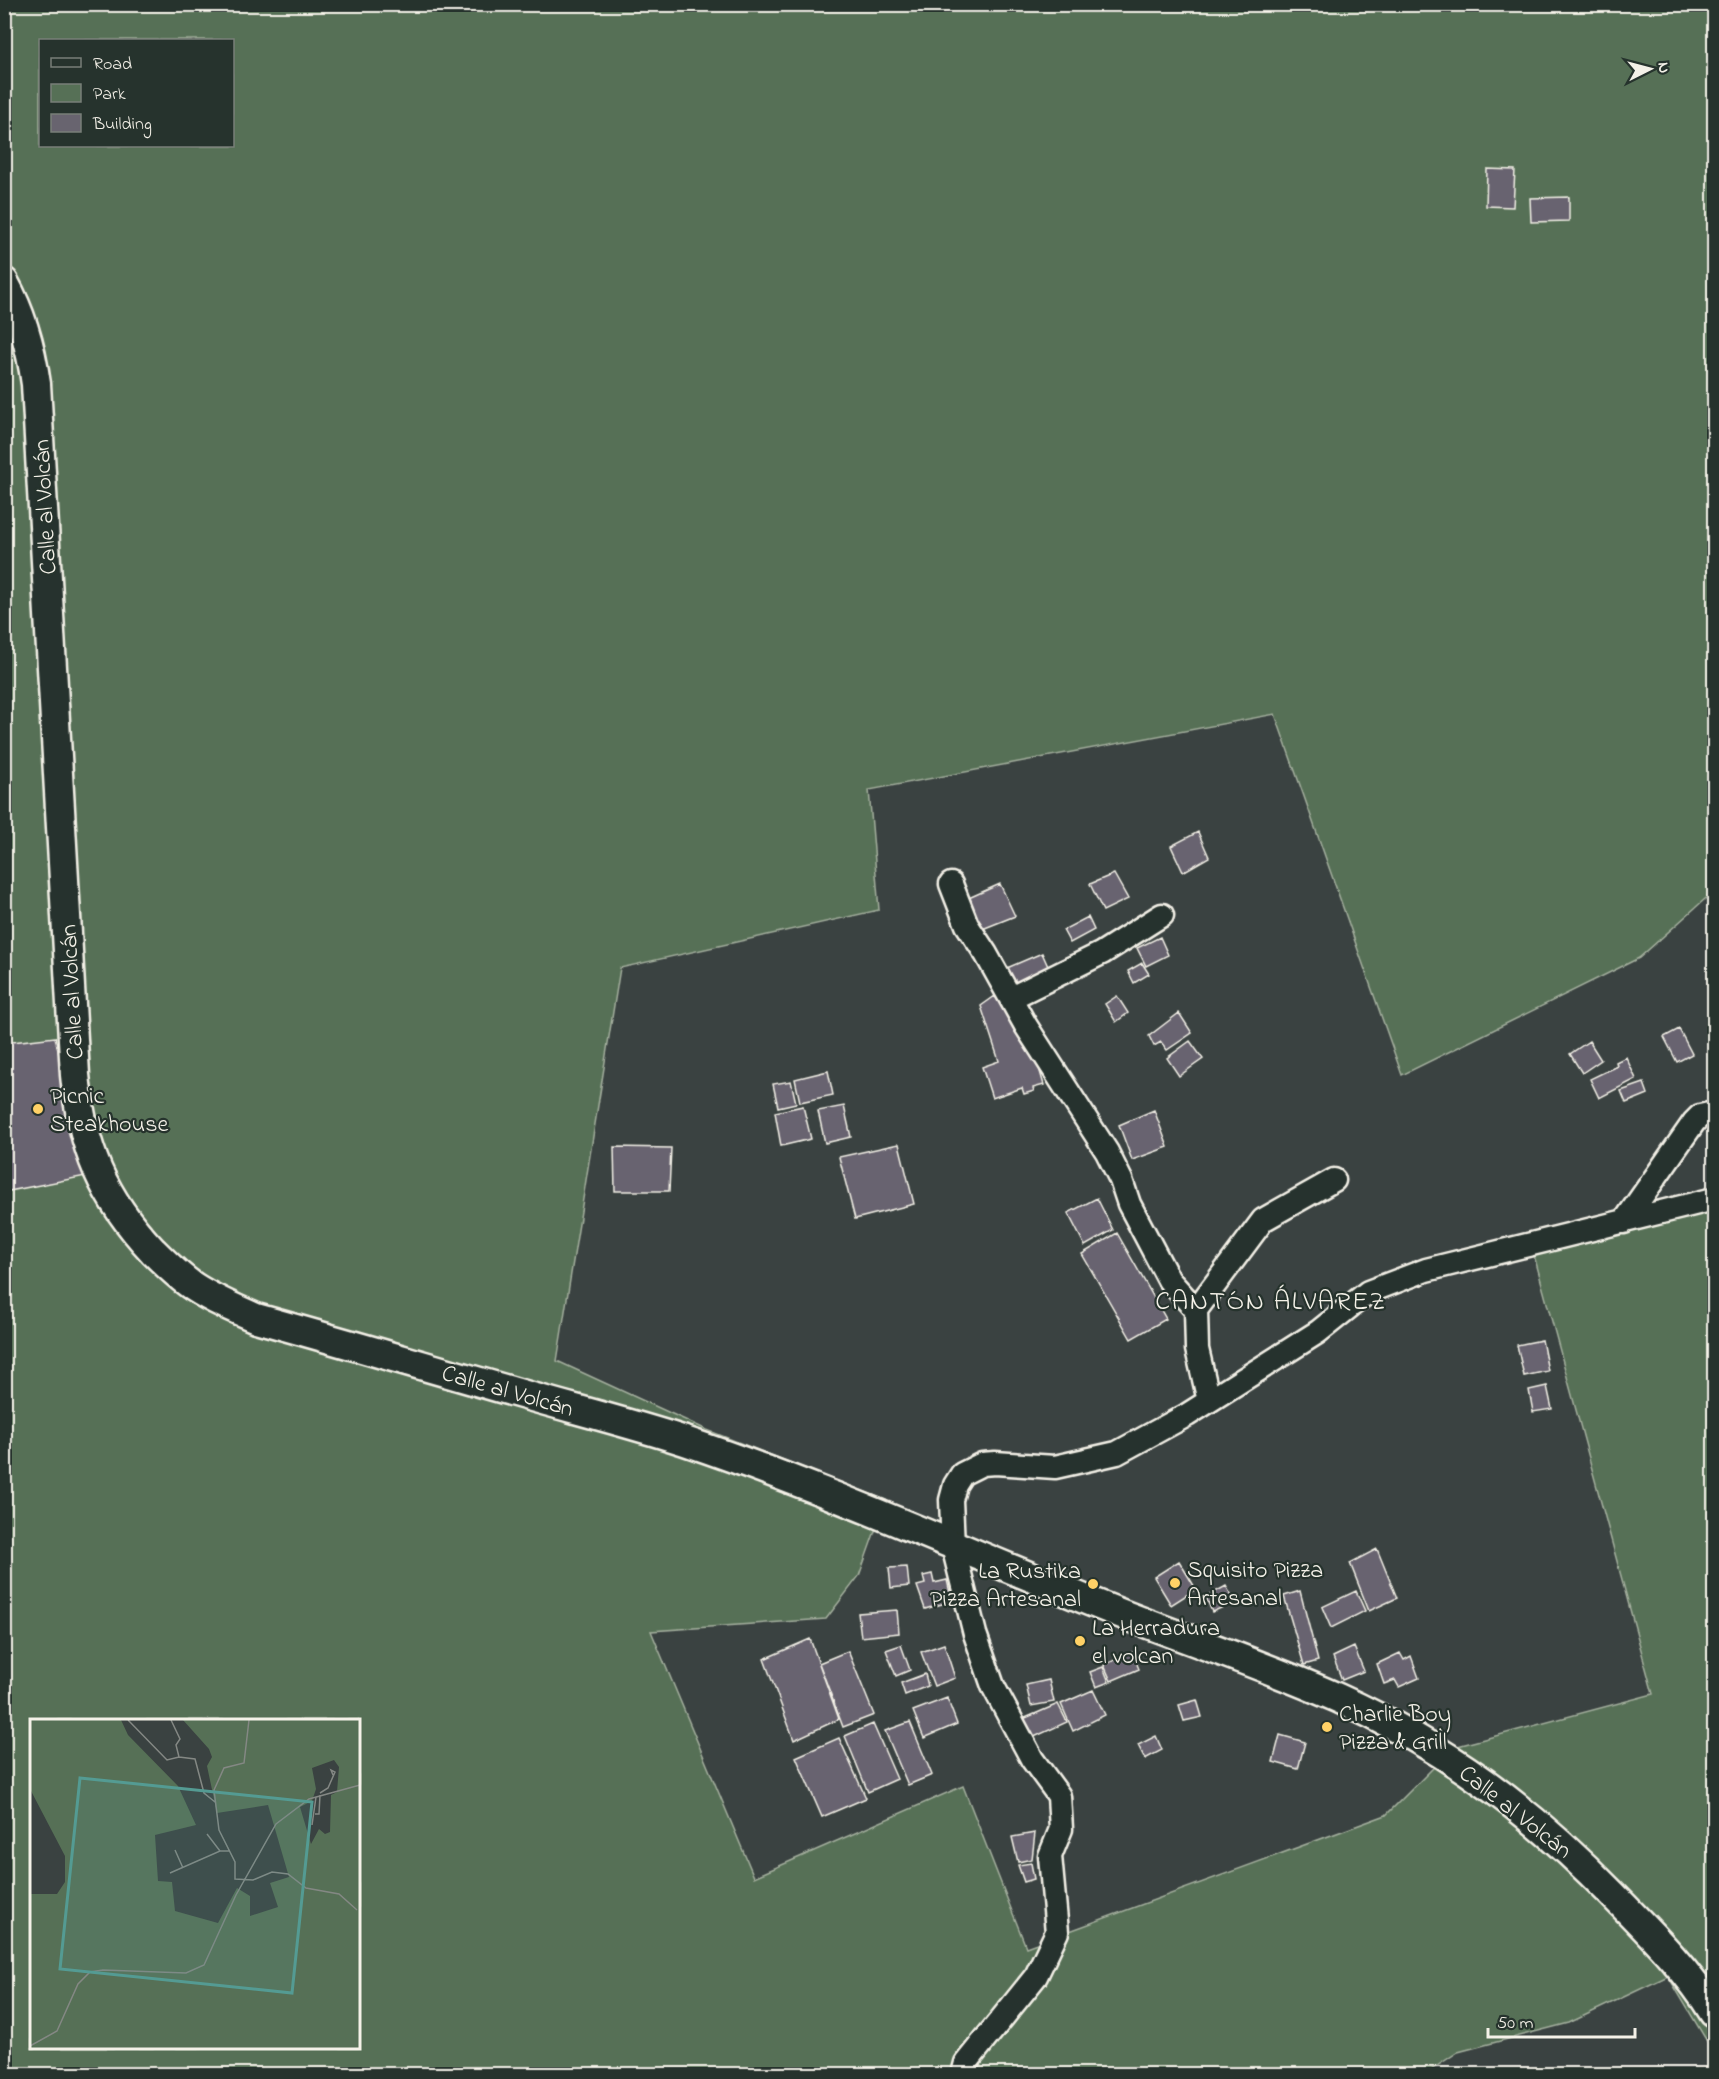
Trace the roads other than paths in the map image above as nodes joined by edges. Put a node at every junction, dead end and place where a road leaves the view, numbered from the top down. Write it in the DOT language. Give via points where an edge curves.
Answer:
graph roads {
  1 [pos="4,282"];
  2 [pos="951,885"];
  3 [pos="1162,915"];
  4 [pos="1011,998"];
  5 [pos="1714,1113"];
  6 [pos="1334,1180"];
  7 [pos="1714,1199"];
  8 [pos="1624,1221"];
  9 [pos="1196,1310"];
  10 [pos="1209,1401"];
  11 [pos="953,1545"];
  12 [pos="1714,2013"];
  13 [pos="963,2074"];
  1 -- 11 [label="street, Calle al Volcán" via="23,323 36,384 77,1100 95,1166 125,1219 183,1279 212,1298 256,1318 683,1441 819,1490"];
  2 -- 4 [label="street" via="966,926"];
  3 -- 4 [label="street" via="1102,953"];
  4 -- 9 [label="street" via="1107,1152 1168,1280"];
  5 -- 8 [label="street" via="1700,1116 1694,1122"];
  6 -- 9 [label="street" via="1263,1220"];
  7 -- 8 [label="street"];
  8 -- 10 [label="street" via="1426,1270 1386,1284 1368,1292 1318,1332"];
  9 -- 10 [label="street" via="1198,1357"];
  10 -- 11 [label="street" via="1117,1453 1055,1467 995,1463 968,1470 955,1485 951,1500"];
  11 -- 12 [label="street, Calle al Volcán" via="1121,1615 1273,1671 1341,1700 1426,1744 1488,1784 1558,1841 1648,1930"];
  11 -- 13 [label="street" via="975,1634 993,1686 1032,1758 1059,1796 1061,1830 1050,1856 1057,1932 1036,1976 966,2063"];
}
